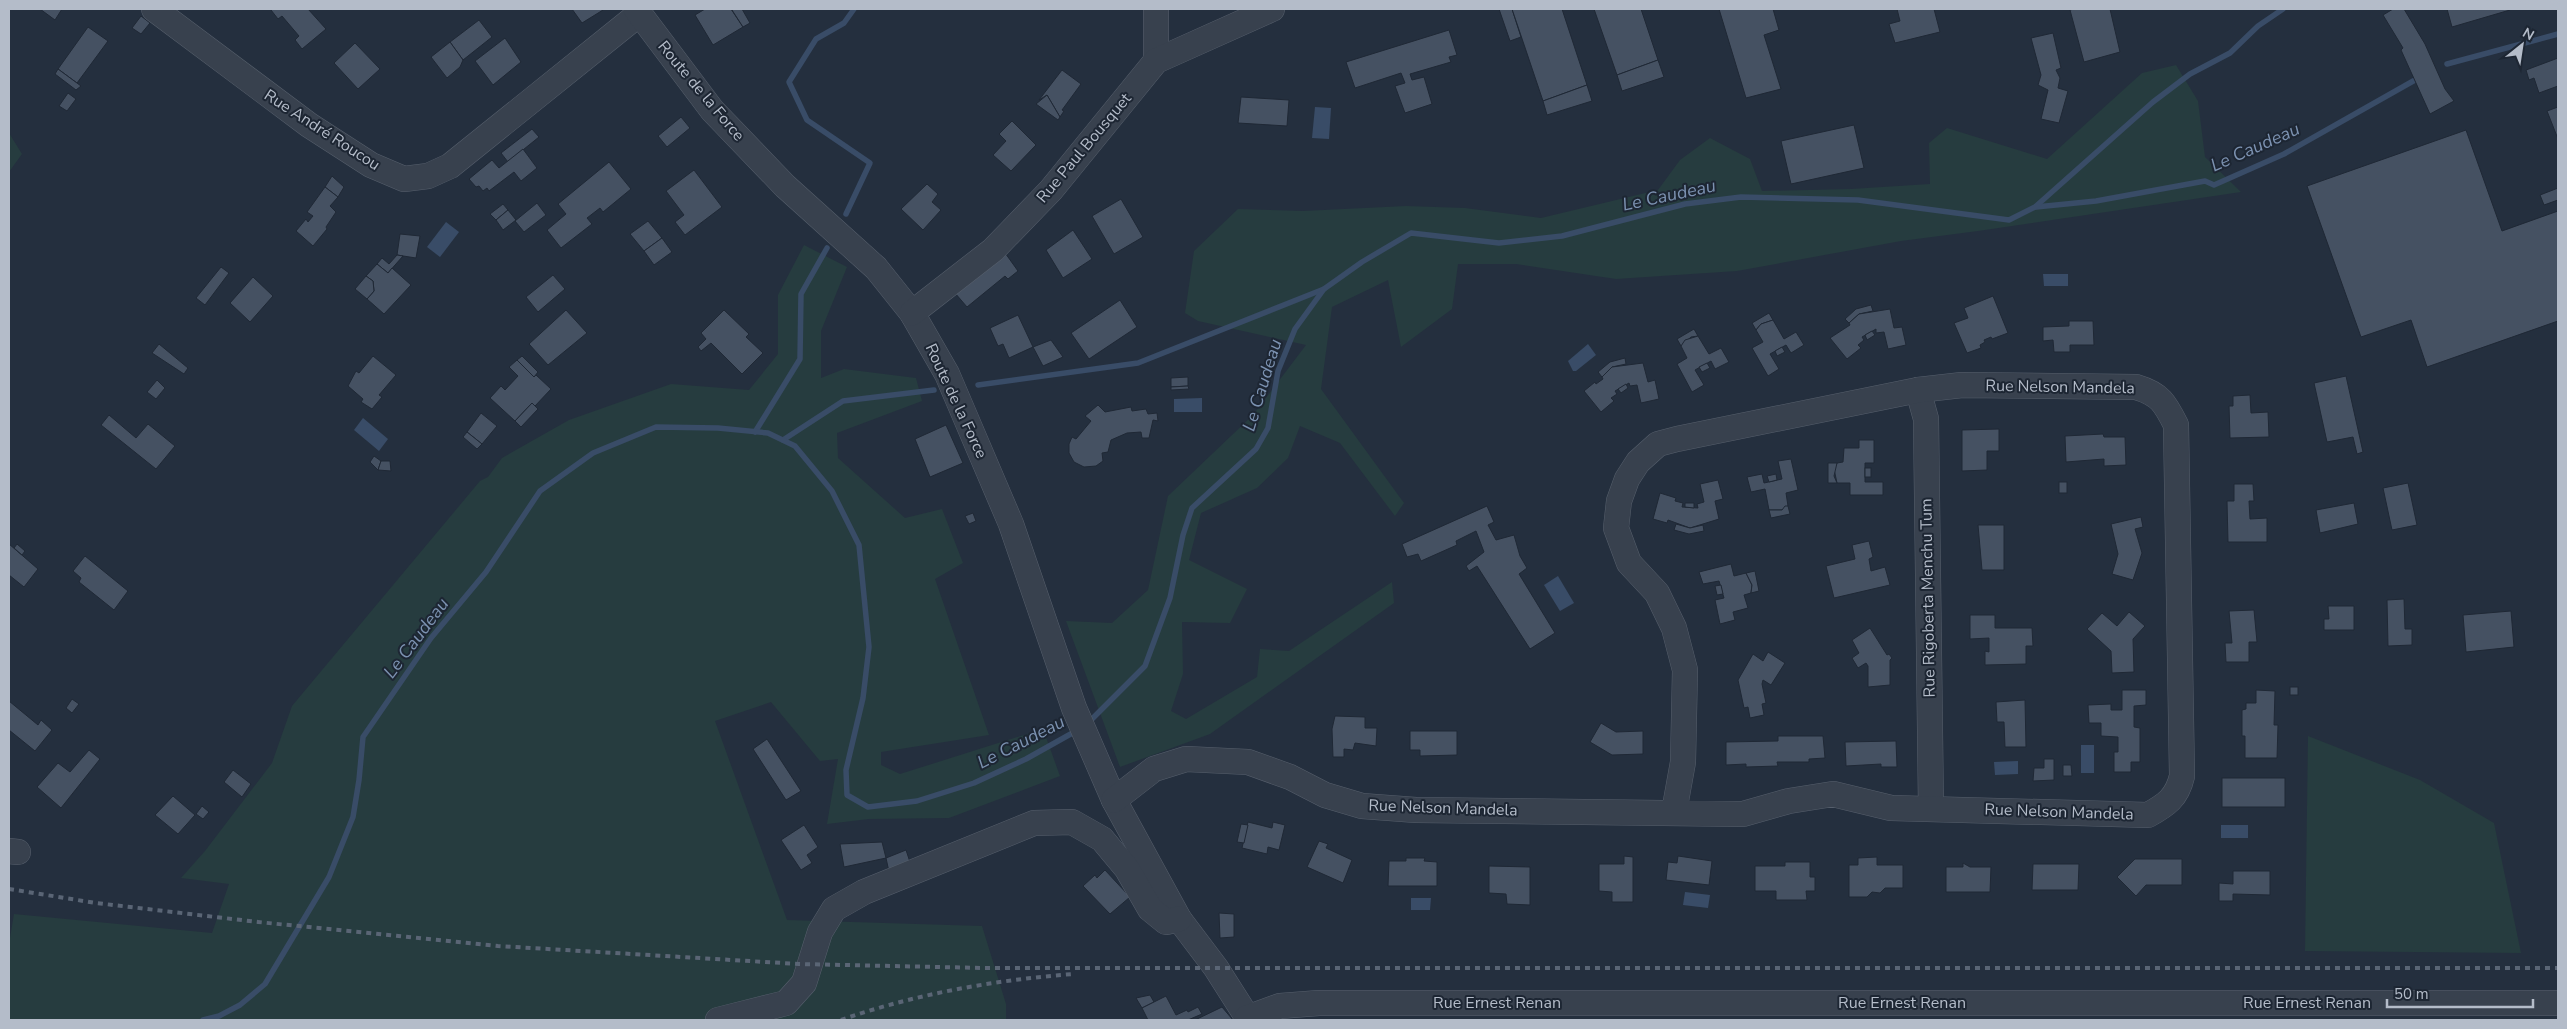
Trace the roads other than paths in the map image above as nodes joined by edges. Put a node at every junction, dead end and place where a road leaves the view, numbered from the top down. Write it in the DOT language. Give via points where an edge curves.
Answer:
graph roads {
  1 [pos="154,9"];
  2 [pos="1156,9"];
  3 [pos="1272,9"];
  4 [pos="637,11"];
  5 [pos="1156,61"];
  6 [pos="912,313"];
  7 [pos="1918,390"];
  8 [pos="1114,800"];
  9 [pos="1931,808"];
  10 [pos="1674,812"];
  11 [pos="1179,919"];
  12 [pos="2558,1003"];
  13 [pos="1676,1012"];
  14 [pos="2005,1012"];
  15 [pos="2103,1012"];
  16 [pos="1248,1019"];
  17 [pos="718,1020"];
  1 -- 4 [label="street, Rue André Roucou" via="309,125 371,165 404,178 428,176 450,166"];
  2 -- 5 [label="street"];
  3 -- 5 [label="street, Rue Paul Bousquet"];
  4 -- 6 [label="street, Route de la Force" via="712,110 784,186 876,268"];
  5 -- 6 [label="street, Rue Paul Bousquet" via="1050,190 993,250"];
  6 -- 8 [label="street, Route de la Force" via="947,374 1011,524 1074,708"];
  7 -- 9 [label="street, Rue Rigoberta Menchu Tum" via="1926,419"];
  7 -- 9 [label="street, Rue Nelson Mandela" via="1962,385 2136,387 2154,392 2176,425 2182,776 2179,790 2169,804 2148,815"];
  7 -- 10 [label="street, Rue Nelson Mandela" via="1658,444 1638,462 1627,479 1619,501 1616,528 1629,563 1657,593 1674,628 1685,670 1684,762"];
  8 -- 10 [label="street, Rue Nelson Mandela" via="1154,769 1186,759 1248,762 1290,776 1325,795 1362,806 1471,811"];
  8 -- 11 [label="street, Route de la Force"];
  9 -- 10 [label="street, Rue Nelson Mandela" via="1891,808 1833,794 1789,801 1743,814"];
  11 -- 16 [label="street, Route de la Force" via="1216,968"];
  11 -- 17 [label="street" via="1166,922 1150,909 1126,868 1102,839 1072,822 1034,823 864,892 834,909 820,932 804,983 786,1003"];
  12 -- 15 [label="street, Rue Ernest Renan"];
  13 -- 14 [label="street, Rue Ernest Renan"];
  13 -- 16 [label="street, Rue Ernest Renan" via="1319,1003 1280,1006"];
  14 -- 15 [label="street, Rue Ernest Renan"];
}
